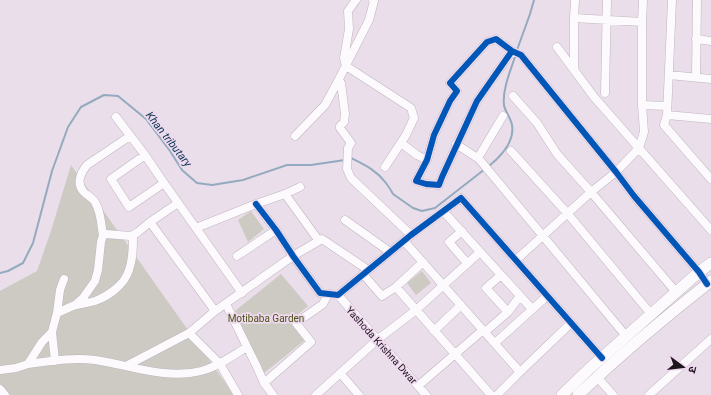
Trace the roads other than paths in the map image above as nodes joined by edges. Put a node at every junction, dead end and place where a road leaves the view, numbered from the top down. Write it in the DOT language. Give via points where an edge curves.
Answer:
graph roads {
  1 [pos="356,0"];
  2 [pos="373,0"];
  3 [pos="575,0"];
  4 [pos="606,0"];
  5 [pos="644,0"];
  6 [pos="672,0"];
  7 [pos="697,0"];
  8 [pos="574,18"];
  9 [pos="606,20"];
  10 [pos="642,22"];
  11 [pos="696,39"];
  12 [pos="711,41"];
  13 [pos="557,47"];
  14 [pos="515,52"];
  15 [pos="346,66"];
  16 [pos="574,70"];
  17 [pos="669,75"];
  18 [pos="696,77"];
  19 [pos="711,79"];
  20 [pos="338,81"];
  21 [pos="605,93"];
  22 [pos="513,96"];
  23 [pos="642,105"];
  24 [pos="667,110"];
  25 [pos="116,116"];
  26 [pos="503,116"];
  27 [pos="711,119"];
  28 [pos="130,136"];
  29 [pos="295,136"];
  30 [pos="401,143"];
  31 [pos="456,144"];
  32 [pos="639,148"];
  33 [pos="511,151"];
  34 [pos="145,155"];
  35 [pos="427,160"];
  36 [pos="481,161"];
  37 [pos="385,168"];
  38 [pos="616,172"];
  39 [pos="711,179"];
  40 [pos="164,183"];
  41 [pos="300,187"];
  42 [pos="592,192"];
  43 [pos="285,194"];
  44 [pos="178,203"];
  45 [pos="256,204"];
  46 [pos="443,211"];
  47 [pos="568,214"];
  48 [pos="344,220"];
  49 [pos="150,222"];
  50 [pos="196,228"];
  51 [pos="276,230"];
  52 [pos="711,230"];
  53 [pos="462,231"];
  54 [pos="103,235"];
  55 [pos="134,235"];
  56 [pos="411,235"];
  57 [pos="543,235"];
  58 [pos="319,241"];
  59 [pos="404,241"];
  60 [pos="390,252"];
  61 [pos="480,252"];
  62 [pos="237,256"];
  63 [pos="293,256"];
  64 [pos="516,260"];
  65 [pos="423,262"];
  66 [pos="467,263"];
  67 [pos="366,272"];
  68 [pos="501,274"];
  69 [pos="707,274"];
  70 [pos="64,279"];
  71 [pos="443,285"];
  72 [pos="396,287"];
  73 [pos="676,292"];
  74 [pos="242,293"];
  75 [pos="328,294"];
  76 [pos="338,295"];
  77 [pos="520,296"];
  78 [pos="547,296"];
  79 [pos="226,304"];
  80 [pos="75,305"];
  81 [pos="461,305"];
  82 [pos="532,309"];
  83 [pos="416,310"];
  84 [pos="215,311"];
  85 [pos="508,312"];
  86 [pos="58,313"];
  87 [pos="651,314"];
  88 [pos="572,323"];
  89 [pos="434,331"];
  90 [pos="484,331"];
  91 [pos="52,332"];
  92 [pos="188,333"];
  93 [pos="626,336"];
  94 [pos="711,339"];
  95 [pos="377,340"];
  96 [pos="495,343"];
  97 [pos="247,347"];
  98 [pos="455,355"];
  99 [pos="602,358"];
  100 [pos="55,361"];
  101 [pos="28,364"];
  102 [pos="220,364"];
  103 [pos="126,366"];
  104 [pos="0,370"];
  105 [pos="520,372"];
  106 [pos="340,373"];
  107 [pos="597,377"];
  108 [pos="264,383"];
  109 [pos="418,386"];
  110 [pos="0,389"];
  111 [pos="502,393"];
  112 [pos="5,395"];
  113 [pos="238,395"];
  114 [pos="273,395"];
  115 [pos="316,395"];
  116 [pos="359,395"];
  117 [pos="426,395"];
  118 [pos="491,395"];
  119 [pos="562,395"];
  120 [pos="578,395"];
  121 [pos="613,395"];
  122 [pos="649,395"];
  1 -- 15 [label="street" via="348,11 344,58"];
  2 -- 15 [label="street" via="369,20"];
  3 -- 8 [label="street"];
  4 -- 9 [label="street"];
  5 -- 10 [label="street"];
  6 -- 17 [label="street"];
  7 -- 11 [label="street"];
  8 -- 9 [label="street"];
  8 -- 16 [label="street"];
  9 -- 10 [label="street"];
  9 -- 21 [label="street"];
  10 -- 23 [label="street"];
  11 -- 12 [label="street"];
  11 -- 18 [label="street"];
  13 -- 16 [label="street"];
  14 -- 31 [label="street" via="477,101"];
  14 -- 35 [label="street" via="496,39 487,42 450,83 457,91 434,135"];
  14 -- 38 [label="street" via="521,54"];
  15 -- 20 [label="street"];
  15 -- 30 [label="street" via="411,108 414,118"];
  16 -- 32 [label="street"];
  17 -- 18 [label="street"];
  17 -- 24 [label="street"];
  18 -- 19 [label="street"];
  20 -- 29 [label="street" via="325,105"];
  20 -- 56 [label="street" via="341,83 345,114 340,128 350,143 347,169 351,178"];
  22 -- 42 [label="street" via="537,123 556,154"];
  23 -- 24 [label="street"];
  23 -- 32 [label="street" via="644,132"];
  24 -- 27 [label="street"];
  24 -- 39 [label="street" via="664,125"];
  25 -- 28 [label="street"];
  26 -- 36 [label="street"];
  28 -- 34 [label="street"];
  28 -- 54 [label="street" via="87,165 81,176 80,186 97,204"];
  30 -- 35 [label="street"];
  30 -- 37 [label="street"];
  31 -- 35 [label="street" via="439,185 416,181"];
  31 -- 36 [label="street"];
  32 -- 38 [label="street"];
  32 -- 52 [label="street"];
  33 -- 47 [label="street"];
  34 -- 40 [label="street"];
  34 -- 40 [label="street" via="111,179 129,207"];
  36 -- 57 [label="street"];
  38 -- 42 [label="street"];
  38 -- 69 [label="street" via="634,196"];
  40 -- 44 [label="street"];
  41 -- 43 [label="street"];
  42 -- 47 [label="street"];
  42 -- 73 [label="street"];
  43 -- 45 [label="street"];
  43 -- 58 [label="street"];
  44 -- 49 [label="street"];
  44 -- 50 [label="street"];
  45 -- 50 [label="street"];
  45 -- 51 [label="street"];
  46 -- 53 [label="street"];
  46 -- 56 [label="street"];
  46 -- 64 [label="street" via="461,198"];
  47 -- 57 [label="street"];
  47 -- 87 [label="street"];
  48 -- 60 [label="street"];
  49 -- 55 [label="street"];
  49 -- 84 [label="street"];
  50 -- 74 [label="street"];
  51 -- 62 [label="street"];
  51 -- 63 [label="street"];
  53 -- 61 [label="street"];
  53 -- 66 [label="street" via="449,242"];
  54 -- 55 [label="street"];
  54 -- 80 [label="street" via="95,281"];
  55 -- 80 [label="street" via="132,261 124,280 101,298"];
  56 -- 59 [label="street"];
  57 -- 64 [label="street"];
  57 -- 93 [label="street"];
  58 -- 63 [label="street"];
  58 -- 67 [label="street" via="322,239"];
  59 -- 60 [label="street"];
  59 -- 65 [label="street"];
  60 -- 67 [label="street"];
  61 -- 66 [label="street"];
  61 -- 68 [label="street"];
  63 -- 74 [label="street"];
  63 -- 75 [label="street" via="320,293"];
  64 -- 78 [label="street"];
  65 -- 71 [label="street"];
  65 -- 72 [label="street"];
  66 -- 71 [label="street"];
  67 -- 72 [label="street" via="382,296"];
  67 -- 76 [label="street"];
  68 -- 77 [label="street"];
  68 -- 85 [label="street" via="486,288"];
  69 -- 73 [label="main road"];
  69 -- 107 [label="main road" via="679,306"];
  70 -- 86 [label="street" via="60,290"];
  71 -- 81 [label="street"];
  71 -- 83 [label="street"];
  72 -- 83 [label="street"];
  73 -- 87 [label="main road"];
  74 -- 79 [label="street"];
  75 -- 76 [label="street"];
  75 -- 108 [label="street" via="323,304 296,323 311,342"];
  76 -- 95 [label="street, Yashoda Krishna Dwar"];
  77 -- 82 [label="street"];
  77 -- 85 [label="street"];
  78 -- 82 [label="street"];
  78 -- 88 [label="street"];
  79 -- 84 [label="street"];
  79 -- 97 [label="street"];
  80 -- 86 [label="street"];
  81 -- 89 [label="street"];
  81 -- 90 [label="street"];
  82 -- 96 [label="street"];
  83 -- 89 [label="street"];
  83 -- 95 [label="street"];
  84 -- 92 [label="street"];
  85 -- 90 [label="street"];
  86 -- 91 [label="street"];
  87 -- 93 [label="main road"];
  88 -- 99 [label="street"];
  88 -- 105 [label="street"];
  89 -- 98 [label="street"];
  90 -- 96 [label="street"];
  90 -- 98 [label="street"];
  91 -- 100 [label="street"];
  91 -- 101 [label="street"];
  92 -- 102 [label="street"];
  92 -- 103 [label="street"];
  93 -- 99 [label="main road"];
  94 -- 122 [label="street"];
  95 -- 106 [label="street"];
  95 -- 109 [label="street, Yashoda Krishna Dwar"];
  96 -- 105 [label="street"];
  97 -- 102 [label="street"];
  97 -- 108 [label="street"];
  98 -- 109 [label="street"];
  98 -- 118 [label="street"];
  99 -- 119 [label="main road"];
  100 -- 101 [label="street"];
  100 -- 103 [label="street" via="82,359"];
  101 -- 104 [label="street"];
  102 -- 103 [label="street" via="200,371 173,374"];
  102 -- 113 [label="street"];
  105 -- 111 [label="street"];
  106 -- 115 [label="street"];
  106 -- 116 [label="street"];
  107 -- 120 [label="main road"];
  107 -- 121 [label="street"];
  108 -- 114 [label="street"];
  109 -- 117 [label="street, Yashoda Krishna Dwar"];
  110 -- 112 [label="street"];
}
